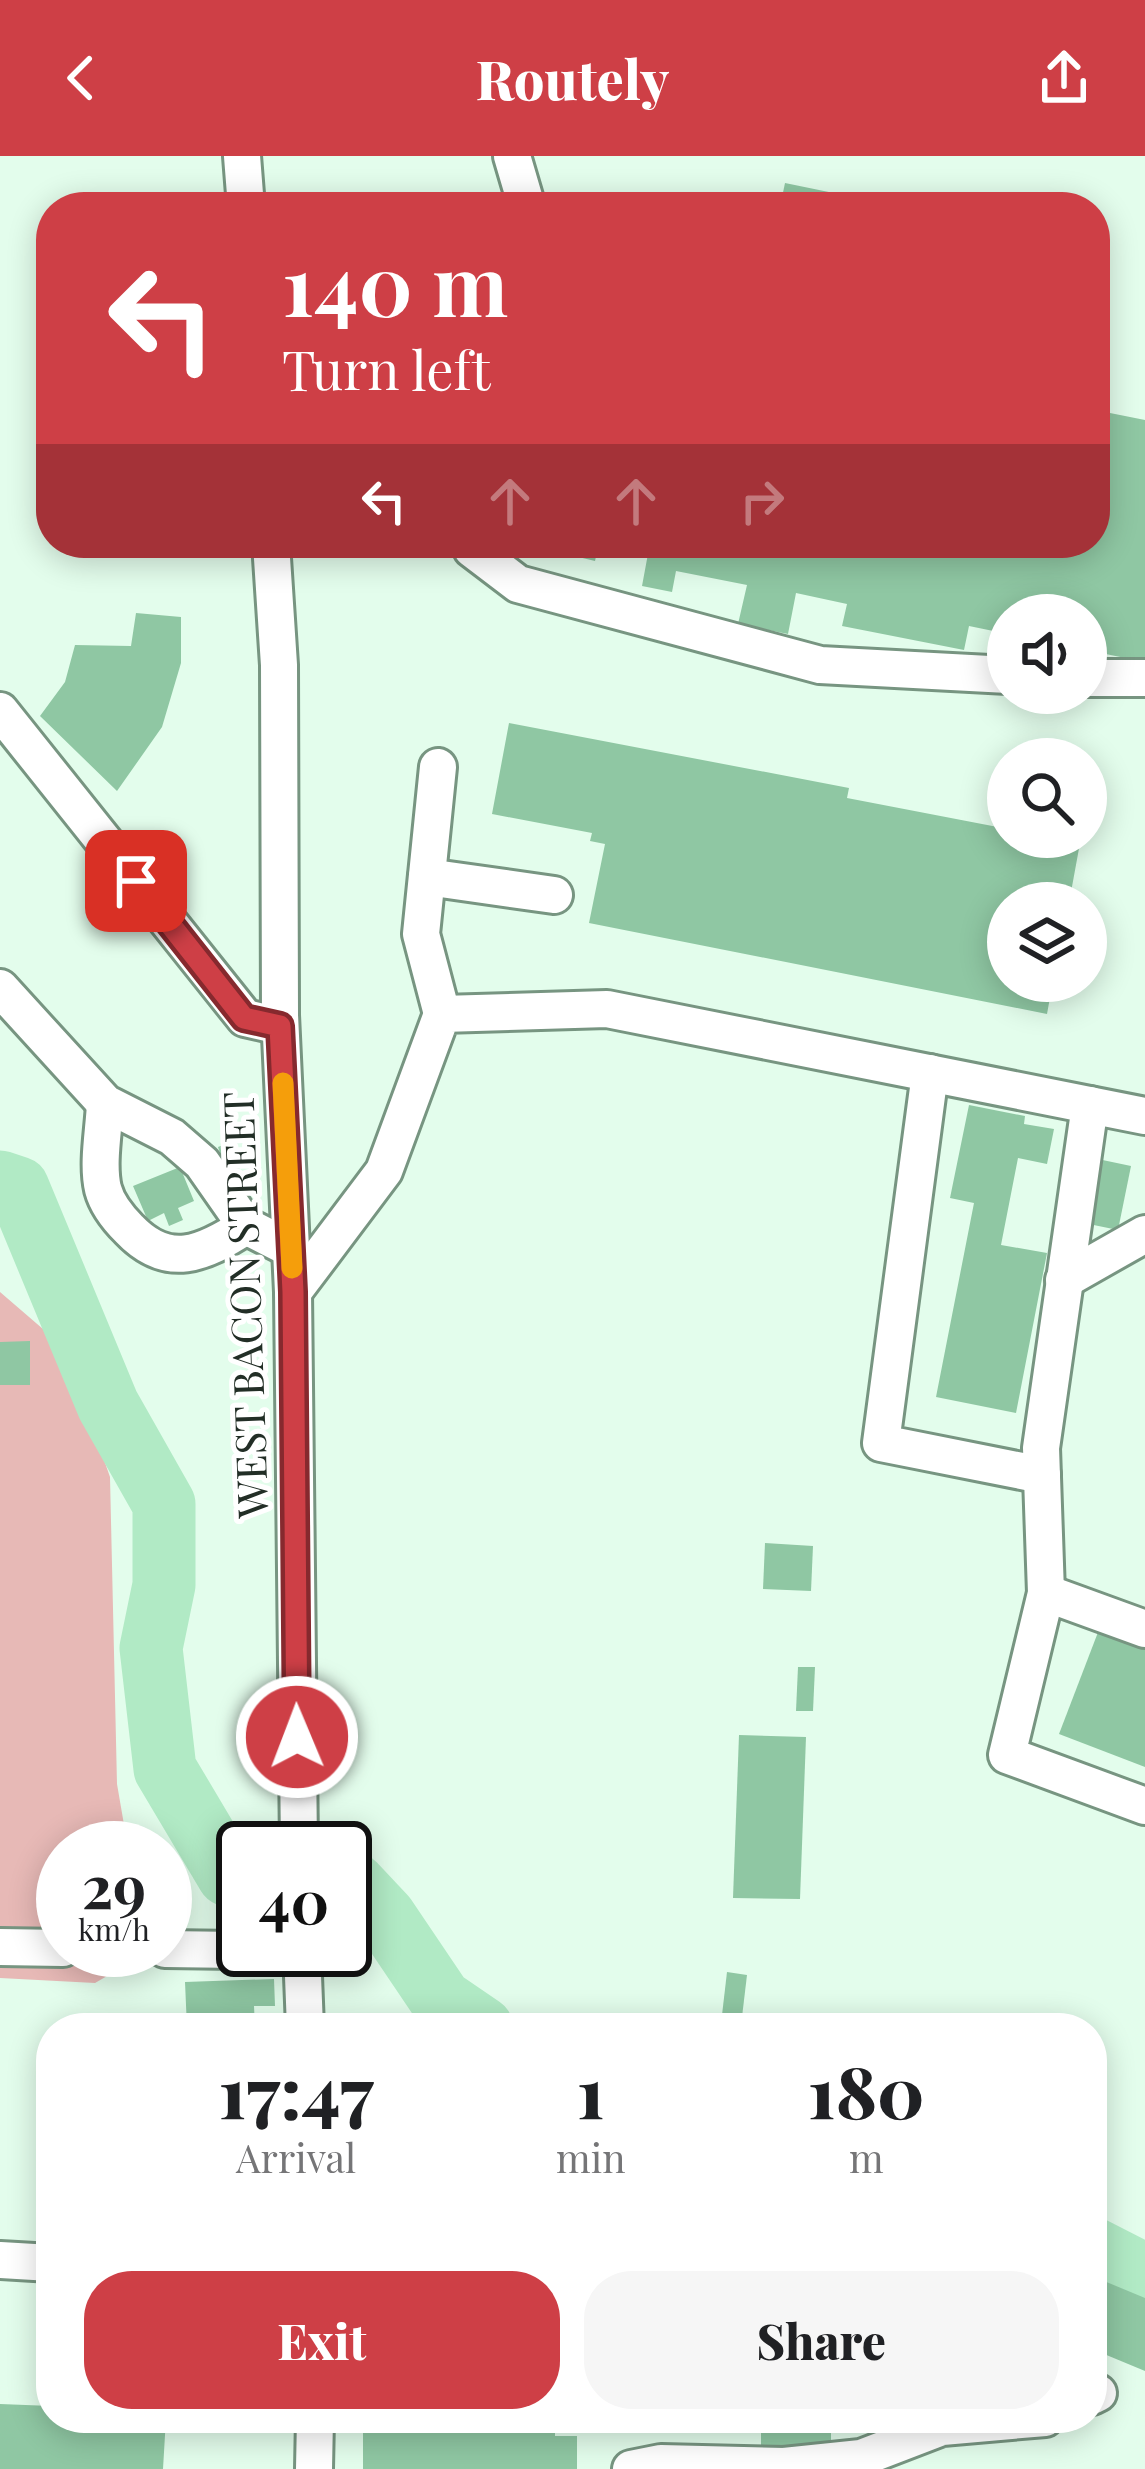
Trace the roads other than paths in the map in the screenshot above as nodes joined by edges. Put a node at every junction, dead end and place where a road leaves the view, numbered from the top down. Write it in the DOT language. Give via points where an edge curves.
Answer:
graph roads {
  1 [pos="242,156"];
  2 [pos="512,156"];
  3 [pos="245,192"];
  4 [pos="523,192"];
  5 [pos="272,558"];
  6 [pos="484,558"];
  7 [pos="987,674"];
  8 [pos="1107,678"];
  9 [pos="1145,678"];
  10 [pos="0,711"];
  11 [pos="438,767"];
  12 [pos="427,877"];
  13 [pos="554,896"];
  14 [pos="0,988"];
  15 [pos="442,1014"];
  16 [pos="280,1026"];
  17 [pos="930,1073"];
  18 [pos="105,1103"];
  19 [pos="1090,1105"];
  20 [pos="1145,1116"];
  21 [pos="245,1226"];
  22 [pos="1145,1234"];
  23 [pos="291,1249"];
  24 [pos="1064,1280"];
  25 [pos="293,1292"];
  26 [pos="1042,1474"];
  27 [pos="1046,1593"];
  28 [pos="1145,1629"];
  29 [pos="1145,1806"];
  30 [pos="299,1821"];
  31 [pos="0,1947"];
  32 [pos="36,1948"];
  33 [pos="303,1977"];
  34 [pos="304,2013"];
  35 [pos="0,2260"];
  36 [pos="36,2262"];
  37 [pos="315,2433"];
  38 [pos="926,2433"];
  39 [pos="314,2469"];
  40 [pos="631,2469"];
  1 -- 3 [label="street"];
  2 -- 4 [label="street"];
  5 -- 16 [label="street, WEST BACON STREET"];
  6 -- 7 [label="street" via="518,584 820,665"];
  8 -- 9 [label="street"];
  10 -- 16 [label="street" via="244,1018"];
  11 -- 12 [label="street"];
  12 -- 13 [label="street"];
  12 -- 15 [label="street" via="421,934"];
  14 -- 18 [label="street"];
  15 -- 17 [label="street" via="607,1009"];
  15 -- 25 [label="street" via="384,1171"];
  16 -- 23 [label="street, WEST BACON STREET"];
  17 -- 19 [label="street"];
  17 -- 26 [label="street" via="881,1443"];
  18 -- 21 [label="street" via="202,1163"];
  18 -- 21 [label="street" via="103,1191 148,1250 212,1249"];
  19 -- 20 [label="street"];
  19 -- 24 [label="street"];
  21 -- 23 [label="street"];
  22 -- 24 [label="street"];
  23 -- 25 [label="street, WEST BACON STREET"];
  24 -- 26 [label="street"];
  25 -- 30 [label="street, WEST BACON STREET"];
  26 -- 27 [label="street"];
  27 -- 28 [label="street"];
  27 -- 29 [label="street" via="1007,1755"];
  31 -- 32 [label="street"];
  33 -- 34 [label="street"];
  35 -- 36 [label="street"];
  37 -- 39 [label="street"];
  38 -- 40 [label="street" via="861,2458"];
}
